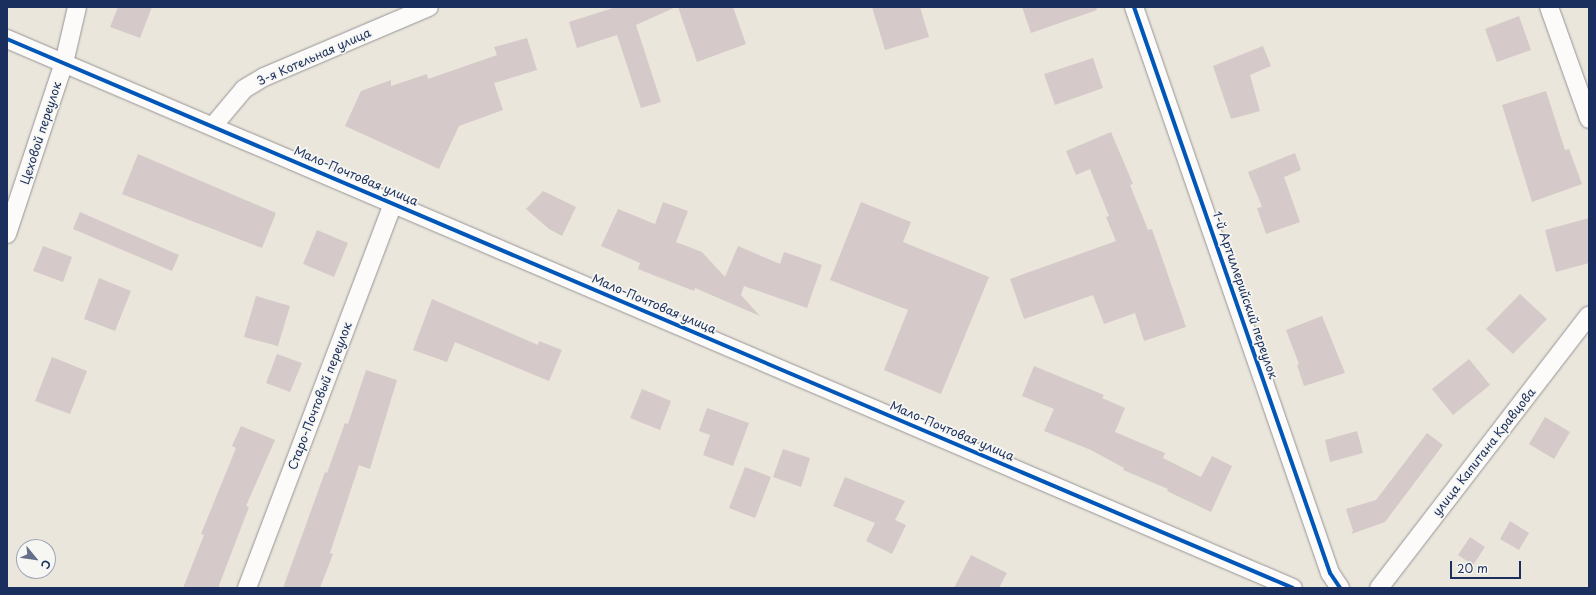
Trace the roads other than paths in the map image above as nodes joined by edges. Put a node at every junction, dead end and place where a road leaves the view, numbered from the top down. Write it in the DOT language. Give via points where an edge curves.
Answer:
graph roads {
  1 [pos="78,7"];
  2 [pos="429,7"];
  3 [pos="1134,7"];
  4 [pos="1550,7"];
  5 [pos="7,39"];
  6 [pos="64,63"];
  7 [pos="1589,119"];
  8 [pos="213,126"];
  9 [pos="393,203"];
  10 [pos="7,234"];
  11 [pos="1589,315"];
  12 [pos="247,588"];
  13 [pos="1293,588"];
  14 [pos="1340,588"];
  15 [pos="1378,588"];
  1 -- 6 [label="street, Цеховой переулок"];
  2 -- 8 [label="street, 3-я Котельная улица" via="264,77 244,89"];
  3 -- 14 [label="street, 1-й Артиллерийский переулок" via="1330,573"];
  4 -- 7 [label="street"];
  5 -- 6 [label="street, Мало-Почтовая улица"];
  6 -- 8 [label="street, Мало-Почтовая улица"];
  6 -- 10 [label="street, Цеховой переулок"];
  8 -- 9 [label="street, Мало-Почтовая улица"];
  9 -- 12 [label="street, Старо-Почтовый переулок"];
  9 -- 13 [label="street, Мало-Почтовая улица"];
  11 -- 15 [label="street, улица Капитана Кравцова"];
}
